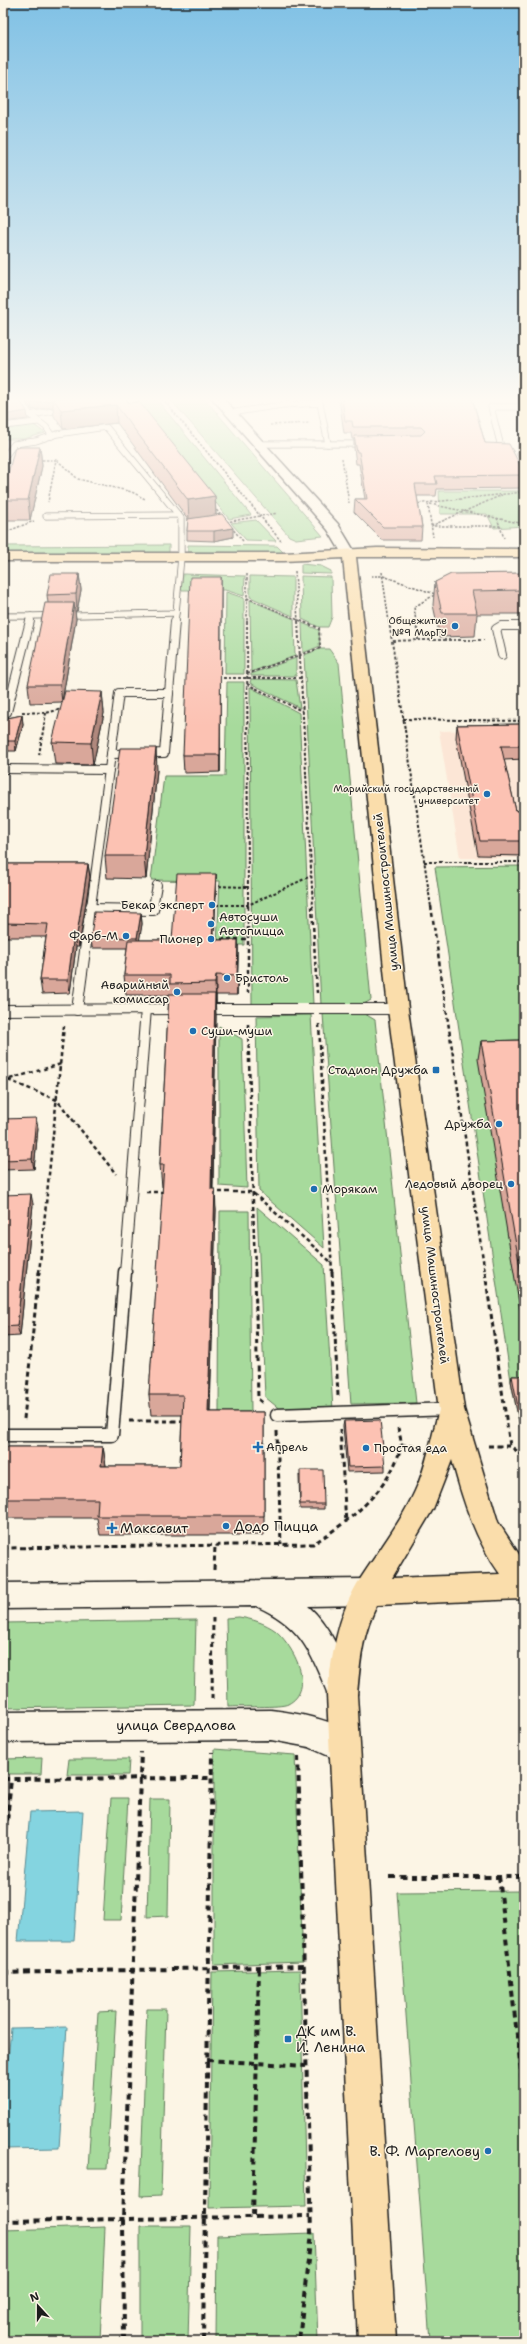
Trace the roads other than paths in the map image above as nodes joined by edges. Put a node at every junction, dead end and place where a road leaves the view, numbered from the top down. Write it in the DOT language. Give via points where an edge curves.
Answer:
graph roads {
  1 [pos="170,507"];
  2 [pos="315,507"];
  3 [pos="176,515"];
  4 [pos="46,516"];
  5 [pos="188,524"];
  6 [pos="181,525"];
  7 [pos="524,553"];
  8 [pos="3,557"];
  9 [pos="181,557"];
  10 [pos="350,559"];
  11 [pos="524,564"];
  12 [pos="176,613"];
  13 [pos="3,616"];
  14 [pos="31,616"];
  15 [pos="524,626"];
  16 [pos="502,655"];
  17 [pos="169,692"];
  18 [pos="5,712"];
  19 [pos="111,754"];
  20 [pos="3,769"];
  21 [pos="109,770"];
  22 [pos="156,885"];
  23 [pos="90,909"];
  24 [pos="398,1009"];
  25 [pos="3,1010"];
  26 [pos="77,1010"];
  27 [pos="146,1010"];
  28 [pos="451,1409"];
  29 [pos="276,1415"];
  30 [pos="3,1435"];
  31 [pos="524,1585"];
  32 [pos="368,1592"];
  33 [pos="258,1594"];
  34 [pos="3,1596"];
  35 [pos="342,1695"];
  36 [pos="3,1727"];
  37 [pos="344,1748"];
  38 [pos="377,2341"];
  1 -- 3 [label="lane"];
  2 -- 10 [label="main road, улица Машиностроителей" via="344,543"];
  3 -- 4 [label="lane"];
  3 -- 6 [label="lane"];
  5 -- 6 [label="lane"];
  6 -- 9 [label="lane"];
  7 -- 10 [label="main road"];
  8 -- 9 [label="main road"];
  9 -- 10 [label="main road" via="294,563"];
  9 -- 12 [label="lane"];
  10 -- 11 [label="main road"];
  10 -- 24 [label="main road, улица Машиностроителей"];
  12 -- 14 [label="lane"];
  12 -- 17 [label="lane"];
  13 -- 14 [label="lane"];
  14 -- 18 [label="lane"];
  15 -- 16 [label="lane" via="501,626 496,629"];
  17 -- 19 [label="lane" via="119,693"];
  17 -- 19 [label="lane" via="164,753"];
  19 -- 21 [label="lane"];
  20 -- 21 [label="lane"];
  21 -- 23 [label="lane"];
  22 -- 23 [label="lane" via="153,910"];
  23 -- 26 [label="lane"];
  24 -- 27 [label="lane"];
  24 -- 28 [label="main road, улица Машиностроителей"];
  25 -- 26 [label="lane"];
  26 -- 27 [label="lane"];
  27 -- 30 [label="lane" via="112,1435"];
  28 -- 29 [label="lane"];
  28 -- 31 [label="main road, улица Машиностроителей" via="486,1527 498,1549"];
  28 -- 32 [label="main road, улица Машиностроителей" via="436,1474 424,1502"];
  31 -- 32 [label="main road"];
  32 -- 33 [label="main road"];
  32 -- 35 [label="main road, улица Машиностроителей" via="354,1624 346,1655"];
  33 -- 34 [label="main road"];
  33 -- 35 [label="main road" via="290,1609 311,1630 327,1656"];
  35 -- 37 [label="main road, улица Машиностроителей"];
  36 -- 37 [label="main road, улица Свердлова" via="271,1725 303,1729 328,1737"];
  37 -- 38 [label="main road, улица Машиностроителей"];
}
